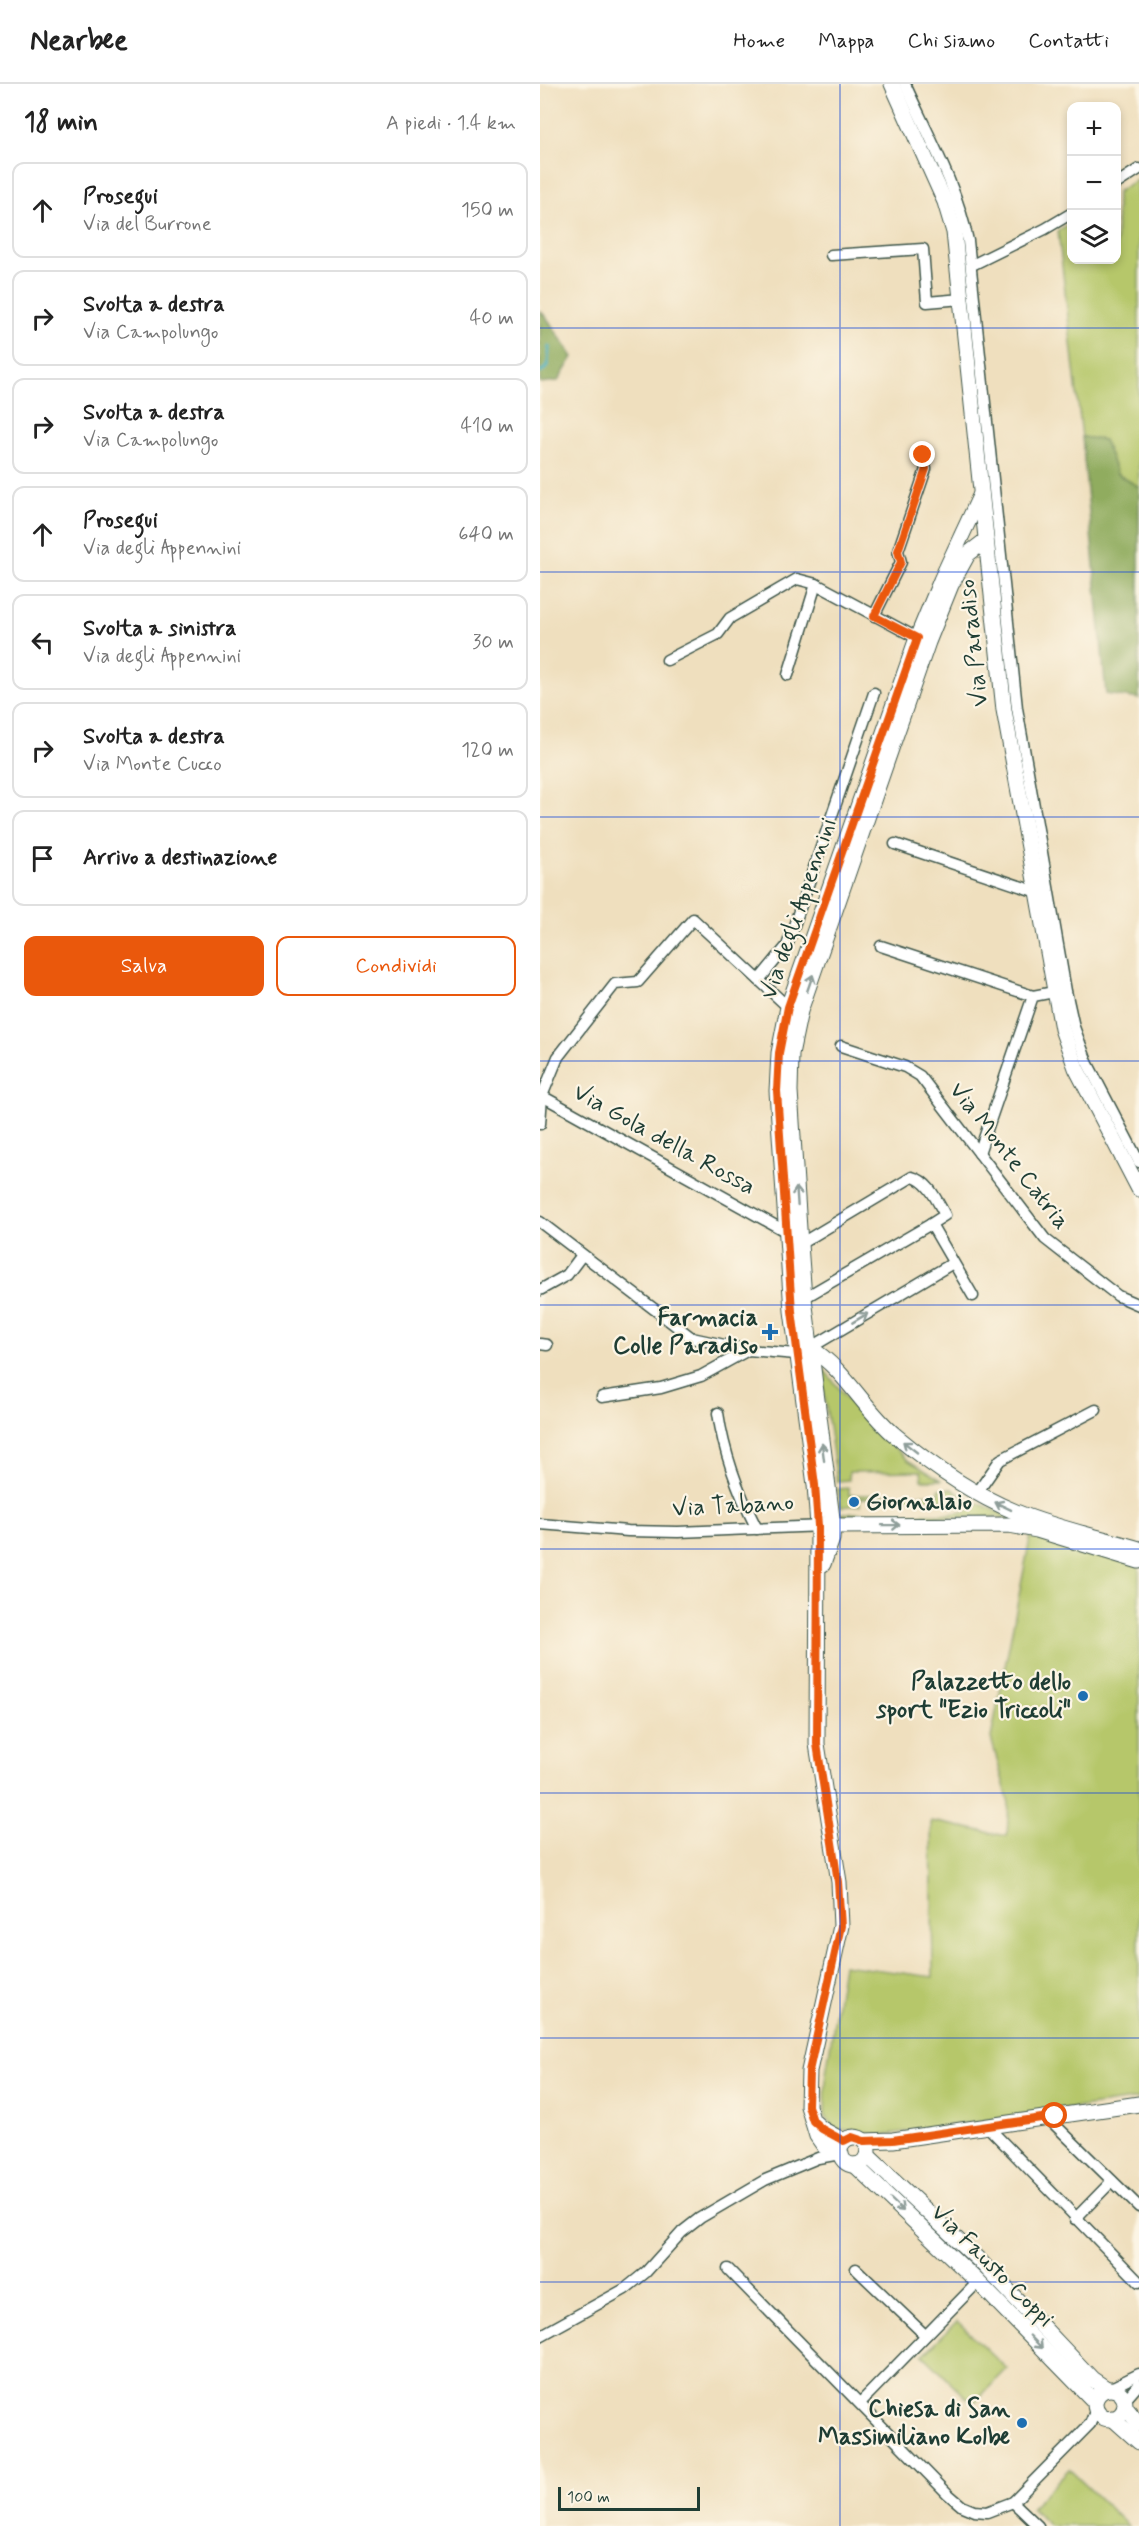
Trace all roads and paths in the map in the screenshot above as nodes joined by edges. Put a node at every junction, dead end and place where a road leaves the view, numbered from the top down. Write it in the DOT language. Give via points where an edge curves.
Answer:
graph roads {
  1 [pos="892,84"];
  2 [pos="905,84"];
  3 [pos="1139,170"];
  4 [pos="1121,181"];
  5 [pos="1067,215"];
  6 [pos="831,255"];
  7 [pos="972,265"];
  8 [pos="962,299"];
  9 [pos="923,455"];
  10 [pos="981,494"];
  11 [pos="985,541"];
  12 [pos="960,542"];
  13 [pos="960,567"];
  14 [pos="989,571"];
  15 [pos="816,584"];
  16 [pos="874,616"];
  17 [pos="917,638"];
  18 [pos="668,660"];
  19 [pos="788,675"];
  20 [pos="874,693"];
  21 [pos="1010,709"];
  22 [pos="895,843"];
  23 [pos="1037,892"];
  24 [pos="881,946"];
  25 [pos="759,980"];
  26 [pos="1054,992"];
  27 [pos="1033,996"];
  28 [pos="794,1009"];
  29 [pos="841,1046"];
  30 [pos="542,1096"];
  31 [pos="540,1124"];
  32 [pos="979,1154"];
  33 [pos="1139,1162"];
  34 [pos="1139,1189"];
  35 [pos="540,1222"];
  36 [pos="931,1224"];
  37 [pos="795,1236"];
  38 [pos="582,1255"];
  39 [pos="953,1263"];
  40 [pos="540,1290"];
  41 [pos="973,1296"];
  42 [pos="804,1298"];
  43 [pos="1139,1305"];
  44 [pos="748,1350"];
  45 [pos="803,1351"];
  46 [pos="602,1397"];
  47 [pos="1096,1410"];
  48 [pos="718,1413"];
  49 [pos="977,1494"];
  50 [pos="540,1524"];
  51 [pos="826,1526"];
  52 [pos="757,1529"];
  53 [pos="1139,1549"];
  54 [pos="1139,1561"];
  55 [pos="1139,2104"];
  56 [pos="1047,2117"];
  57 [pos="988,2127"];
  58 [pos="842,2148"];
  59 [pos="866,2148"];
  60 [pos="855,2165"];
  61 [pos="1112,2181"];
  62 [pos="1139,2207"];
  63 [pos="1075,2219"];
  64 [pos="728,2269"];
  65 [pos="856,2269"];
  66 [pos="978,2282"];
  67 [pos="1139,2282"];
  68 [pos="925,2335"];
  69 [pos="540,2336"];
  70 [pos="1139,2374"];
  71 [pos="1139,2384"];
  72 [pos="1109,2389"];
  73 [pos="860,2403"];
  74 [pos="1125,2404"];
  75 [pos="1102,2412"];
  76 [pos="1139,2424"];
  77 [pos="1139,2442"];
  78 [pos="1013,2502"];
  79 [pos="1038,2526"];
  1 -- 8 [label="street, Via Paradiso" via="945,202 954,232"];
  2 -- 7 [label="street" via="964,219"];
  3 -- 4 [label="street"];
  5 -- 7 [label="street"];
  6 -- 8 [label="street" via="923,249 927,302"];
  7 -- 21 [label="street"];
  8 -- 10 [label="street, Via Paradiso"];
  9 -- 16 [label="street" via="926,469 898,551 901,562"];
  10 -- 11 [label="street, Via Paradiso"];
  10 -- 12 [label="street, Via degli Appennini"];
  11 -- 12 [label="street" via="970,536"];
  11 -- 13 [label="street, Via degli Appennini" via="968,554"];
  11 -- 14 [label="street, Via Paradiso"];
  12 -- 17 [label="street, Via degli Appennini" via="940,579"];
  13 -- 14 [label="street" via="971,563"];
  28 -- 13 [label="street, Via degli Appennini, one-way" via="928,642"];
  14 -- 21 [label="street, Via Paradiso"];
  15 -- 16 [label="street"];
  15 -- 18 [label="street" via="796,579 730,618 718,634"];
  15 -- 19 [label="street"];
  16 -- 17 [label="street"];
  17 -- 28 [label="street, Via degli Appennini"];
  20 -- 25 [label="street" via="787,946"];
  21 -- 23 [label="street, Via Paradiso"];
  21 -- 33 [label="street" via="1074,1027 1087,1062"];
  22 -- 23 [label="street"];
  23 -- 26 [label="street, Via Paradiso"];
  24 -- 27 [label="street"];
  25 -- 28 [label="street"];
  25 -- 30 [label="street" via="693,919 638,982 615,984 558,1057"];
  26 -- 27 [label="street"];
  26 -- 34 [label="street, Via Paradiso" via="1076,1068"];
  27 -- 32 [label="street"];
  28 -- 37 [label="street, Via degli Appennini" via="779,1053 777,1091"];
  29 -- 32 [label="street, Via Monte Catria" via="905,1067 920,1077"];
  30 -- 31 [label="street"];
  30 -- 37 [label="street, Via Gola della Rossa"];
  32 -- 43 [label="street, Via Monte Catria" via="1045,1239 1118,1296"];
  35 -- 38 [label="street"];
  36 -- 37 [label="street" via="945,1215 929,1187 912,1177"];
  36 -- 39 [label="street"];
  36 -- 42 [label="street"];
  37 -- 42 [label="street, Via degli Appennini"];
  37 -- 45 [label="street, Via degli Appennini"];
  38 -- 40 [label="street" via="567,1275"];
  38 -- 44 [label="street" via="692,1338"];
  39 -- 41 [label="street"];
  45 -- 39 [label="street, one-way"];
  42 -- 45 [label="street, Via degli Appennini"];
  44 -- 45 [label="street"];
  44 -- 46 [label="street" via="701,1376 662,1388"];
  49 -- 45 [label="street, one-way" via="894,1434 827,1359"];
  45 -- 51 [label="street, Via degli Appennini"];
  47 -- 49 [label="street" via="1000,1460"];
  48 -- 52 [label="street" via="734,1478"];
  53 -- 49 [label="street, one-way" via="1039,1521"];
  50 -- 52 [label="street, Via Tabano" via="638,1532"];
  51 -- 52 [label="street, Via Tabano"];
  51 -- 54 [label="street, Via Tabano, one-way" via="1009,1525"];
  51 -- 58 [label="street" via="832,1539 819,1575 817,1744 841,1926 809,2071 808,2106 813,2121"];
  55 -- 56 [label="street"];
  56 -- 57 [label="street"];
  56 -- 61 [label="street"];
  57 -- 59 [label="street" via="893,2140"];
  57 -- 63 [label="street"];
  58 -- 59 [label="street" via="856,2137"];
  58 -- 60 [label="street" via="847,2163"];
  58 -- 69 [label="street" via="765,2180 700,2218 625,2289"];
  59 -- 60 [label="street" via="863,2162"];
  59 -- 72 [label="street, Via Fausto Coppi" via="1092,2379"];
  60 -- 66 [label="street, Via Fausto Coppi, one-way"];
  61 -- 62 [label="street"];
  61 -- 63 [label="street"];
  63 -- 67 [label="street"];
  64 -- 73 [label="street"];
  65 -- 68 [label="street"];
  66 -- 68 [label="street"];
  66 -- 75 [label="street, Via Fausto Coppi, one-way"];
  68 -- 73 [label="street"];
  70 -- 72 [label="street"];
  71 -- 74 [label="street"];
  72 -- 74 [label="street, Via Fausto Coppi" via="1120,2392"];
  72 -- 75 [label="street" via="1098,2393"];
  73 -- 78 [label="street" via="962,2506 987,2512"];
  74 -- 75 [label="street" via="1120,2415"];
  74 -- 76 [label="street, Via Fausto Coppi"];
  75 -- 77 [label="street, Via Fausto Coppi"];
  75 -- 78 [label="street"];
  78 -- 79 [label="street"];
}
